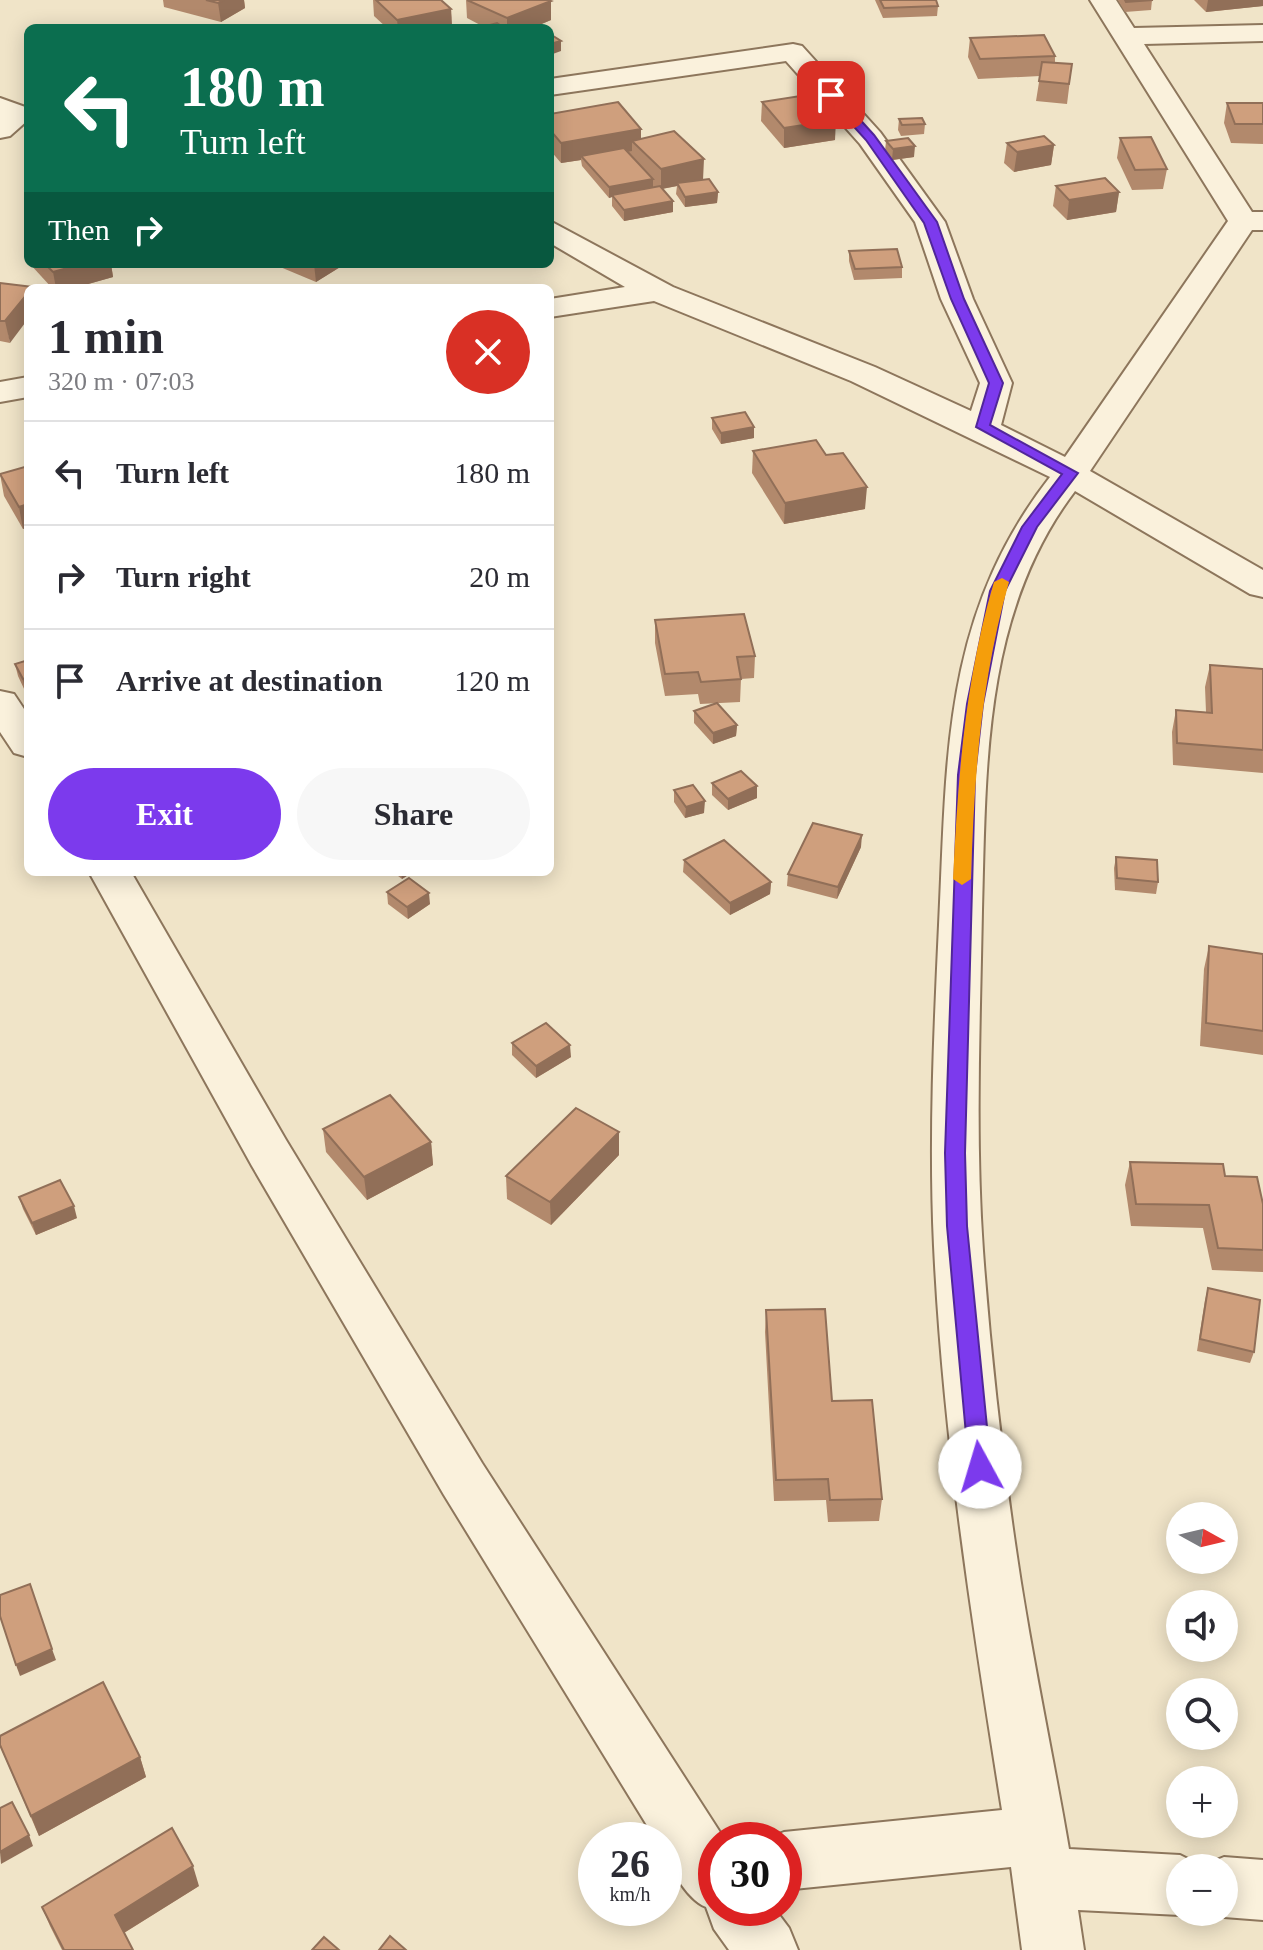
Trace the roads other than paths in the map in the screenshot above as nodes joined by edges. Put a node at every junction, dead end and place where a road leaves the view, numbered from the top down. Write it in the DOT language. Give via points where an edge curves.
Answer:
graph roads {
  1 [pos="1103,0"];
  2 [pos="1263,33"];
  3 [pos="1126,36"];
  4 [pos="554,86"];
  5 [pos="1253,221"];
  6 [pos="554,232"];
  7 [pos="660,291"];
  8 [pos="554,307"];
  9 [pos="24,388"];
  10 [pos="0,392"];
  11 [pos="983,427"];
  12 [pos="1071,473"];
  13 [pos="1263,586"];
  14 [pos="0,703"];
  15 [pos="24,738"];
  16 [pos="112,876"];
  17 [pos="698,1849"];
  18 [pos="1041,1856"];
  19 [pos="802,1861"];
  20 [pos="1166,1882"];
  21 [pos="1238,1888"];
  22 [pos="1263,1890"];
  23 [pos="750,1926"];
  24 [pos="767,1950"];
  25 [pos="1053,1950"];
  1 -- 3 [label="street"];
  2 -- 3 [label="street"];
  3 -- 5 [label="street"];
  4 -- 11 [label="street" via="793,52 870,138 930,222 957,299 996,383"];
  5 -- 12 [label="street"];
  6 -- 7 [label="street"];
  7 -- 8 [label="street"];
  7 -- 11 [label="street"];
  9 -- 10 [label="street"];
  11 -- 12 [label="street"];
  12 -- 13 [label="street"];
  12 -- 18 [label="street" via="1047,499 1012,556 989,626 966,775 956,1076 957,1226 986,1528 1008,1685"];
  14 -- 15 [label="street"];
  16 -- 17 [label="street" via="463,1479"];
  18 -- 19 [label="street"];
  18 -- 20 [label="street"];
  18 -- 25 [label="street"];
  21 -- 22 [label="street"];
  23 -- 24 [label="street"];
}
